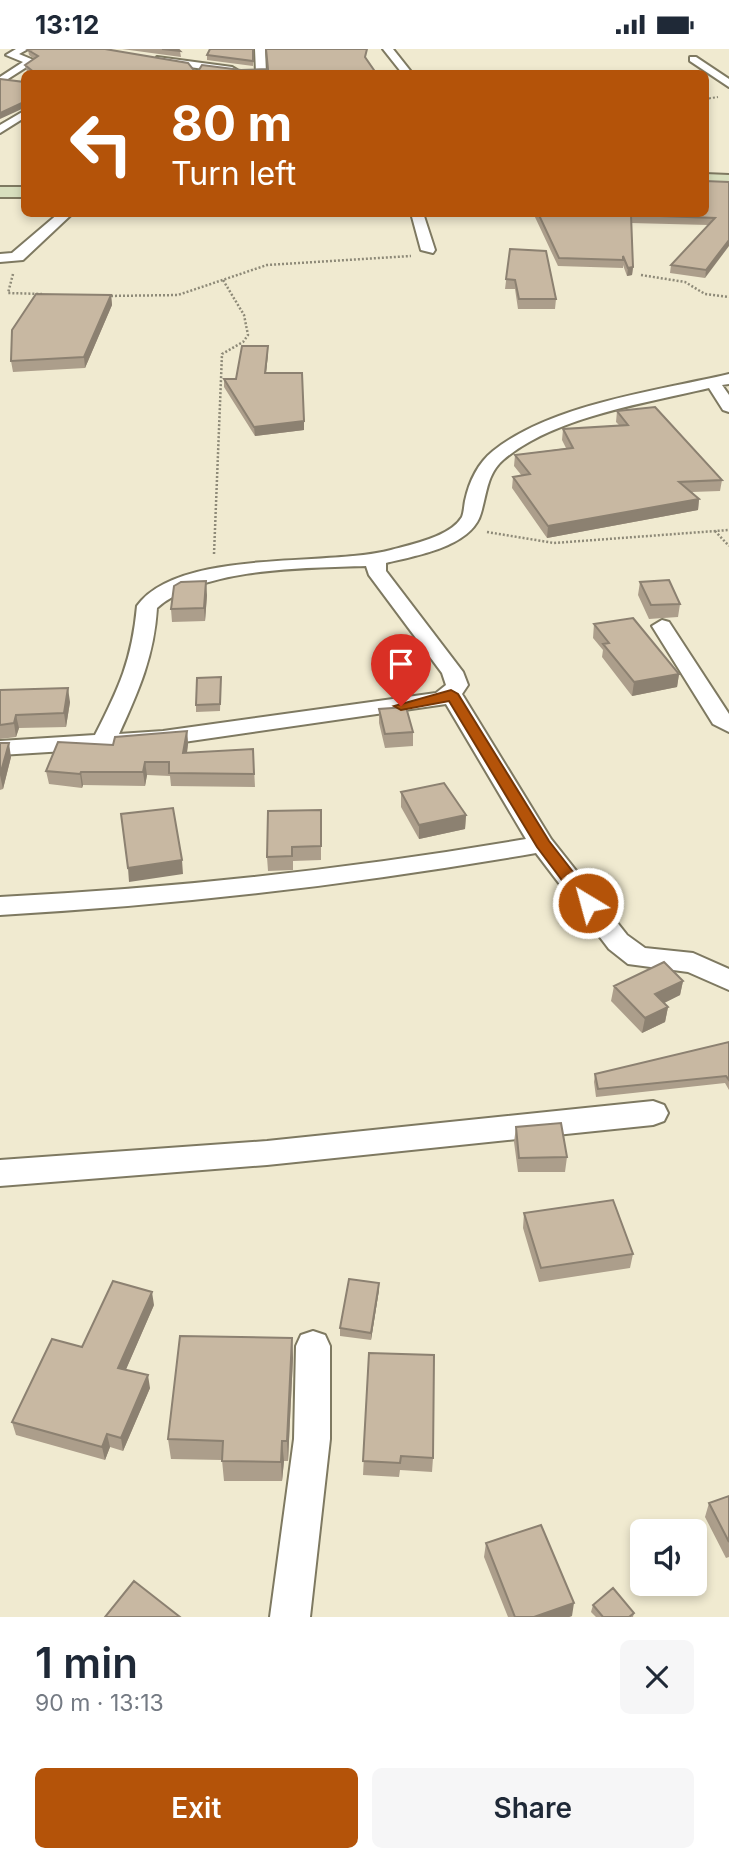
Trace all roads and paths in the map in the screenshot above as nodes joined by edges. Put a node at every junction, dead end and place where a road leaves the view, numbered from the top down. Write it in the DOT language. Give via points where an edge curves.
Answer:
graph roads {
  1 [pos="23,49"];
  2 [pos="260,49"];
  3 [pos="388,49"];
  4 [pos="143,58"];
  5 [pos="693,59"];
  6 [pos="237,70"];
  7 [pos="261,70"];
  8 [pos="405,70"];
  9 [pos="709,70"];
  10 [pos="709,70"];
  11 [pos="0,81"];
  12 [pos="729,84"];
  13 [pos="21,116"];
  14 [pos="0,130"];
  15 [pos="709,179"];
  16 [pos="729,180"];
  17 [pos="0,193"];
  18 [pos="21,193"];
  19 [pos="62,217"];
  20 [pos="418,217"];
  21 [pos="428,250"];
  22 [pos="18,257"];
  23 [pos="0,258"];
  24 [pos="641,275"];
  25 [pos="223,280"];
  26 [pos="51,295"];
  27 [pos="102,296"];
  28 [pos="729,297"];
  29 [pos="721,381"];
  30 [pos="729,407"];
  31 [pos="462,527"];
  32 [pos="729,530"];
  33 [pos="715,531"];
  34 [pos="729,546"];
  35 [pos="376,560"];
  36 [pos="215,576"];
  37 [pos="662,626"];
  38 [pos="451,694"];
  39 [pos="729,725"];
  40 [pos="103,743"];
  41 [pos="0,748"];
  42 [pos="542,844"];
  43 [pos="0,906"];
  44 [pos="729,980"];
  45 [pos="653,1113"];
  46 [pos="0,1173"];
  47 [pos="313,1346"];
  48 [pos="290,1617"];
  1 -- 11 [label="street" via="11,55 30,62"];
  2 -- 7 [label="street"];
  3 -- 8 [label="street"];
  4 -- 6 [label="street"];
  5 -- 10 [label="street"];
  9 -- 12 [label="street"];
  13 -- 14 [label="street"];
  15 -- 16 [label="street"];
  17 -- 18 [label="street"];
  19 -- 22 [label="street"];
  20 -- 21 [label="street"];
  21 -- 25 [label="path" via="380,260 267,265"];
  22 -- 23 [label="street"];
  22 -- 26 [label="path" via="8,293"];
  24 -- 28 [label="path" via="685,282 705,294"];
  25 -- 27 [label="path" via="167,297"];
  25 -- 36 [label="path" via="244,315 248,335 222,354"];
  29 -- 30 [label="street"];
  29 -- 31 [label="street" via="558,424 506,449 483,471 471,516"];
  31 -- 33 [label="path" via="554,543"];
  31 -- 35 [label="street"];
  32 -- 33 [label="path"];
  33 -- 34 [label="path"];
  35 -- 36 [label="street"];
  35 -- 38 [label="street" via="376,571 452,671 457,685"];
  36 -- 40 [label="street" via="183,583 151,599 144,619 144,645"];
  37 -- 39 [label="street"];
  38 -- 40 [label="street" via="427,702"];
  38 -- 42 [label="street"];
  40 -- 41 [label="street"];
  42 -- 43 [label="street" via="248,889"];
  42 -- 44 [label="street" via="627,950 645,959 693,963"];
  45 -- 46 [label="street" via="267,1153"];
  47 -- 48 [label="street" via="312,1439"];
}
